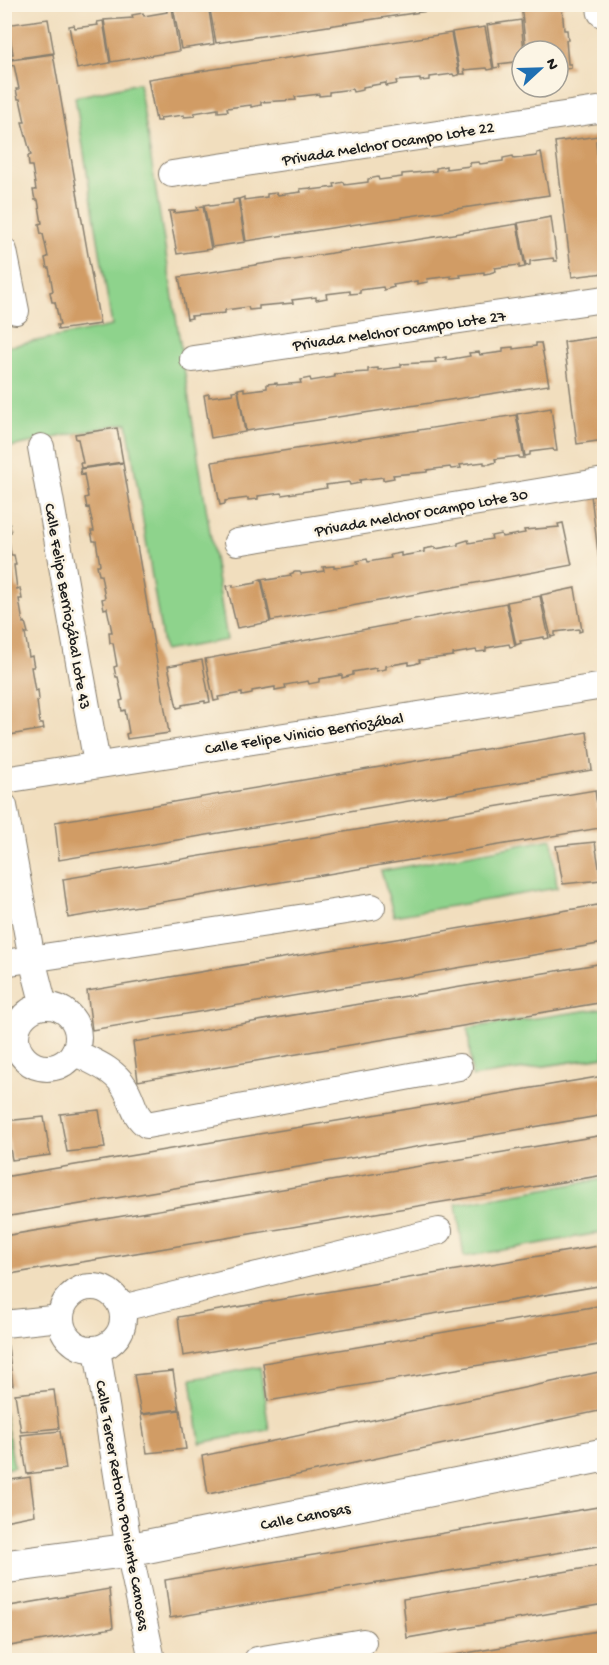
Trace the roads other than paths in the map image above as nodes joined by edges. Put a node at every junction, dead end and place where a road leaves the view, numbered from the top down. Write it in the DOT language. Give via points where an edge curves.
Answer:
graph roads {
  1 [pos="604,4"];
  2 [pos="604,11"];
  3 [pos="604,109"];
  4 [pos="172,174"];
  5 [pos="4,251"];
  6 [pos="604,299"];
  7 [pos="16,311"];
  8 [pos="193,359"];
  9 [pos="41,447"];
  10 [pos="604,481"];
  11 [pos="237,542"];
  12 [pos="604,686"];
  13 [pos="97,764"];
  14 [pos="4,780"];
  15 [pos="4,806"];
  16 [pos="372,907"];
  17 [pos="32,959"];
  18 [pos="4,963"];
  19 [pos="44,1006"];
  20 [pos="74,1052"];
  21 [pos="11,1056"];
  22 [pos="459,1068"];
  23 [pos="439,1232"];
  24 [pos="122,1308"];
  25 [pos="61,1318"];
  26 [pos="4,1324"];
  27 [pos="97,1349"];
  28 [pos="604,1455"];
  29 [pos="129,1550"];
  30 [pos="4,1567"];
  31 [pos="363,1642"];
  32 [pos="152,1660"];
  33 [pos="257,1660"];
  1 -- 2 [label="street"];
  3 -- 4 [label="street, Privada Melchor Ocampo Lote 22"];
  5 -- 7 [label="street"];
  6 -- 8 [label="street, Privada Melchor Ocampo Lote 27"];
  9 -- 13 [label="street, Calle Felipe Berriozábal Lote 43"];
  10 -- 11 [label="street, Privada Melchor Ocampo Lote 30"];
  12 -- 13 [label="street, Calle Felipe Vinicio Berriozábal"];
  13 -- 14 [label="street, Calle Felipe Vinicio Berriozábal"];
  15 -- 17 [label="street"];
  16 -- 17 [label="street"];
  17 -- 18 [label="street"];
  17 -- 19 [label="street"];
  19 -- 20 [label="street" via="60,1008 73,1020 78,1036"];
  19 -- 21 [label="street" via="30,1010 20,1020"];
  20 -- 21 [label="street" via="56,1067 44,1068"];
  20 -- 22 [label="street" via="110,1071 124,1084 139,1120 147,1125"];
  23 -- 24 [label="street"];
  24 -- 25 [label="street" via="114,1296 101,1288 87,1287 64,1304"];
  24 -- 27 [label="street" via="119,1334"];
  25 -- 26 [label="street"];
  25 -- 27 [label="street" via="72,1342"];
  27 -- 29 [label="street, Calle Tercer Retorno Poniente Canosas"];
  28 -- 29 [label="street, Calle Canosas"];
  29 -- 30 [label="street, Calle Canosas"];
  29 -- 32 [label="street, Calle Tercer Retorno Poniente Canosas"];
  31 -- 33 [label="street"];
}
